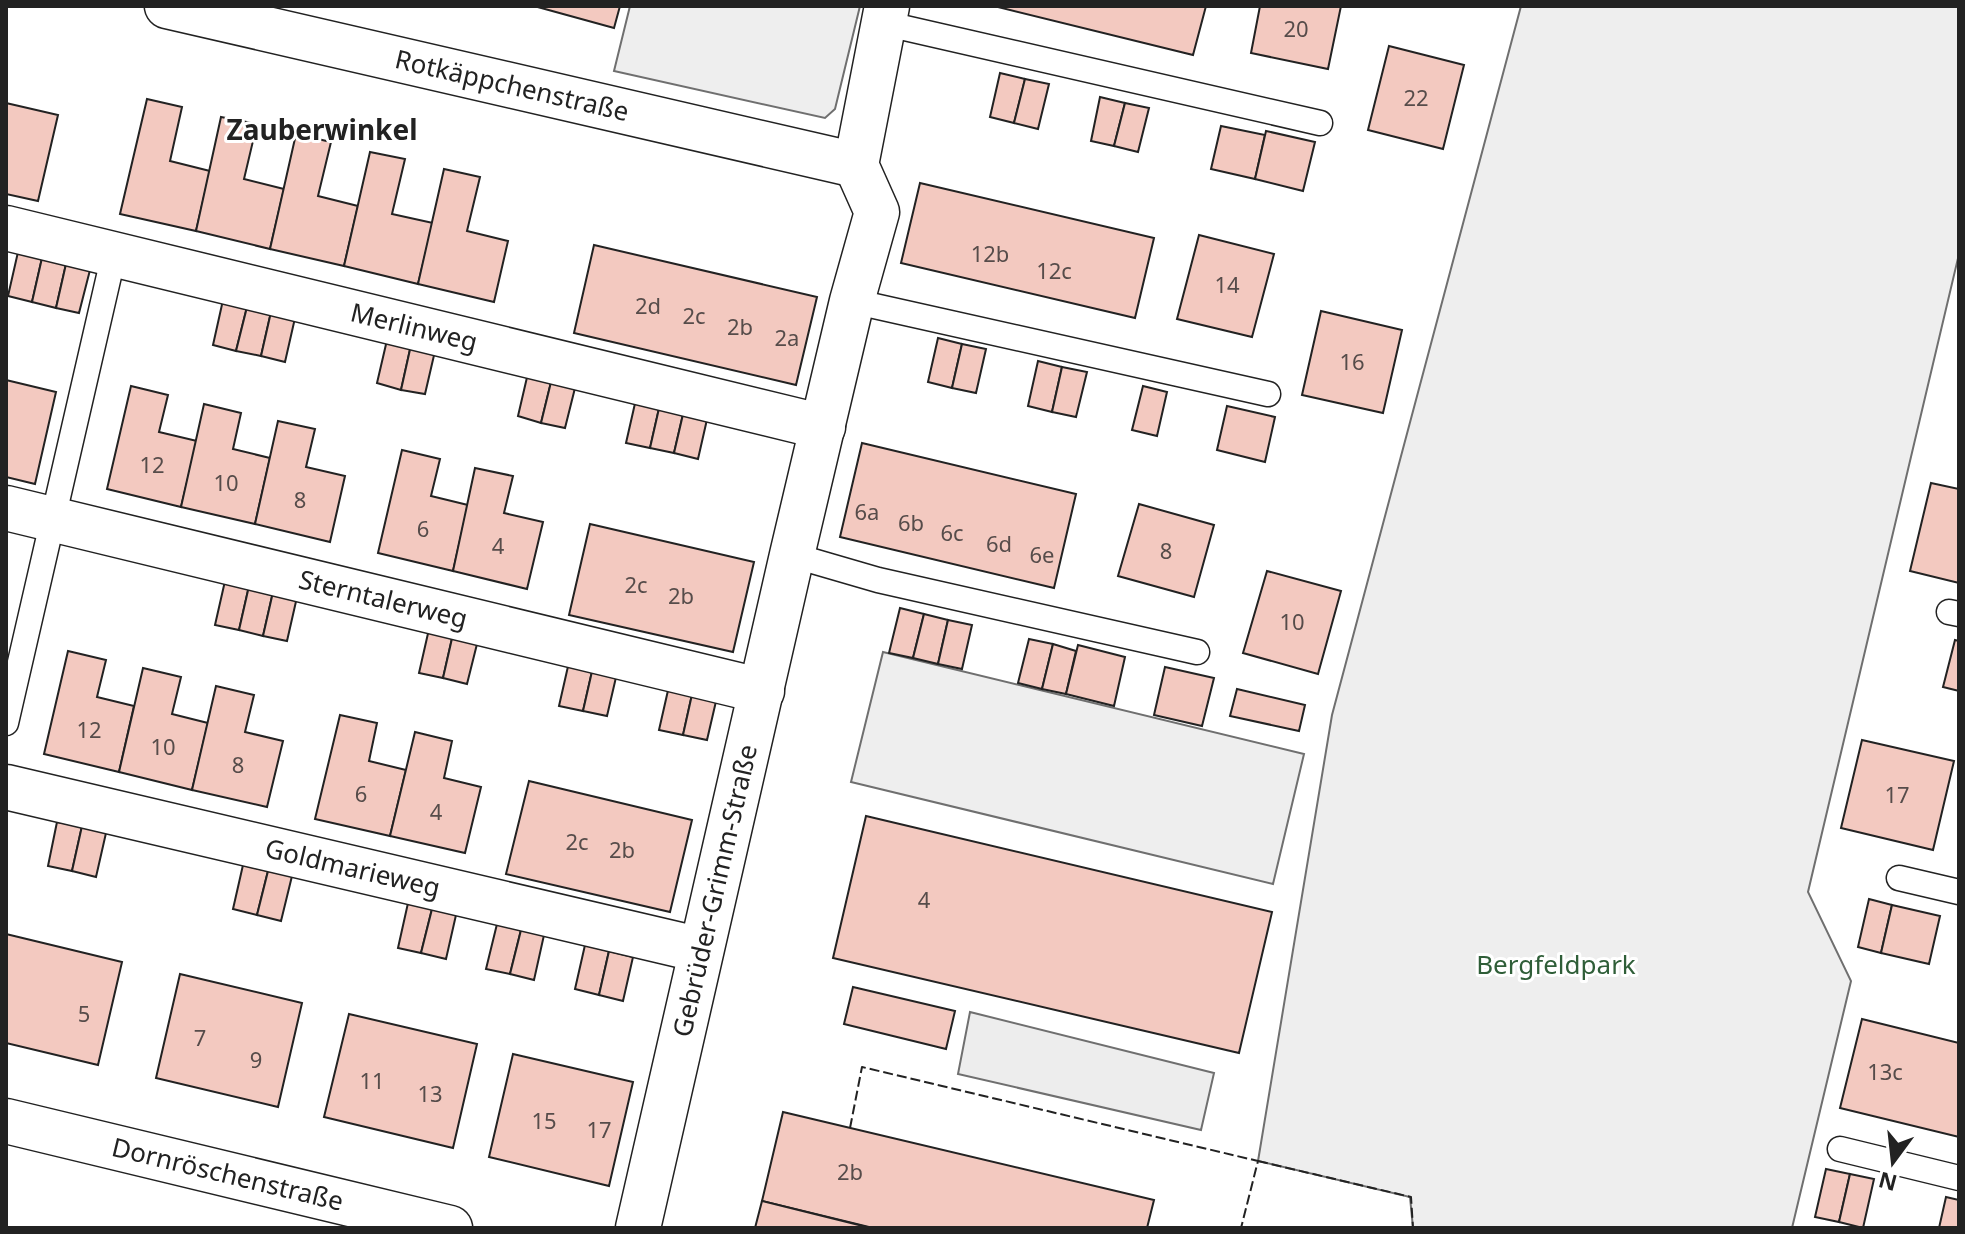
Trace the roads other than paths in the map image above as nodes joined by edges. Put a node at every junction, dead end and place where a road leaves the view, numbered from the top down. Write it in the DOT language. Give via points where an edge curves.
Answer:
graph roads {
  1 [pos="167,6"];
  2 [pos="885,14"];
  3 [pos="1320,123"];
  4 [pos="856,165"];
  5 [pos="6,228"];
  6 [pos="114,254"];
  7 [pos="852,301"];
  8 [pos="1268,394"];
  9 [pos="823,427"];
  10 [pos="6,508"];
  11 [pos="53,520"];
  12 [pos="792,555"];
  13 [pos="1197,652"];
  14 [pos="762,691"];
  15 [pos="6,723"];
  16 [pos="6,787"];
  17 [pos="1899,878"];
  18 [pos="1959,892"];
  19 [pos="701,950"];
  20 [pos="6,1121"];
  21 [pos="1840,1149"];
  22 [pos="1959,1178"];
  23 [pos="450,1228"];
  24 [pos="638,1228"];
  1 -- 4 [label="street, Rotkäppchenstraße"];
  2 -- 3 [label="lane"];
  2 -- 4 [label="street"];
  4 -- 7 [label="street, Gebrüder-Grimm-Straße" via="877,212"];
  5 -- 6 [label="street, Merlinweg"];
  6 -- 9 [label="street, Merlinweg"];
  6 -- 11 [label="lane"];
  7 -- 8 [label="lane"];
  7 -- 9 [label="street, Gebrüder-Grimm-Straße"];
  9 -- 12 [label="street, Gebrüder-Grimm-Straße"];
  10 -- 11 [label="street, Sterntalerweg"];
  11 -- 14 [label="street, Sterntalerweg"];
  11 -- 15 [label="lane"];
  12 -- 13 [label="lane" via="878,580"];
  12 -- 14 [label="street, Gebrüder-Grimm-Straße"];
  14 -- 19 [label="street, Gebrüder-Grimm-Straße"];
  16 -- 19 [label="street, Goldmarieweg"];
  17 -- 18 [label="lane"];
  19 -- 24 [label="street, Gebrüder-Grimm-Straße"];
  20 -- 23 [label="street, Dornröschenstraße"];
  21 -- 22 [label="lane"];
}
